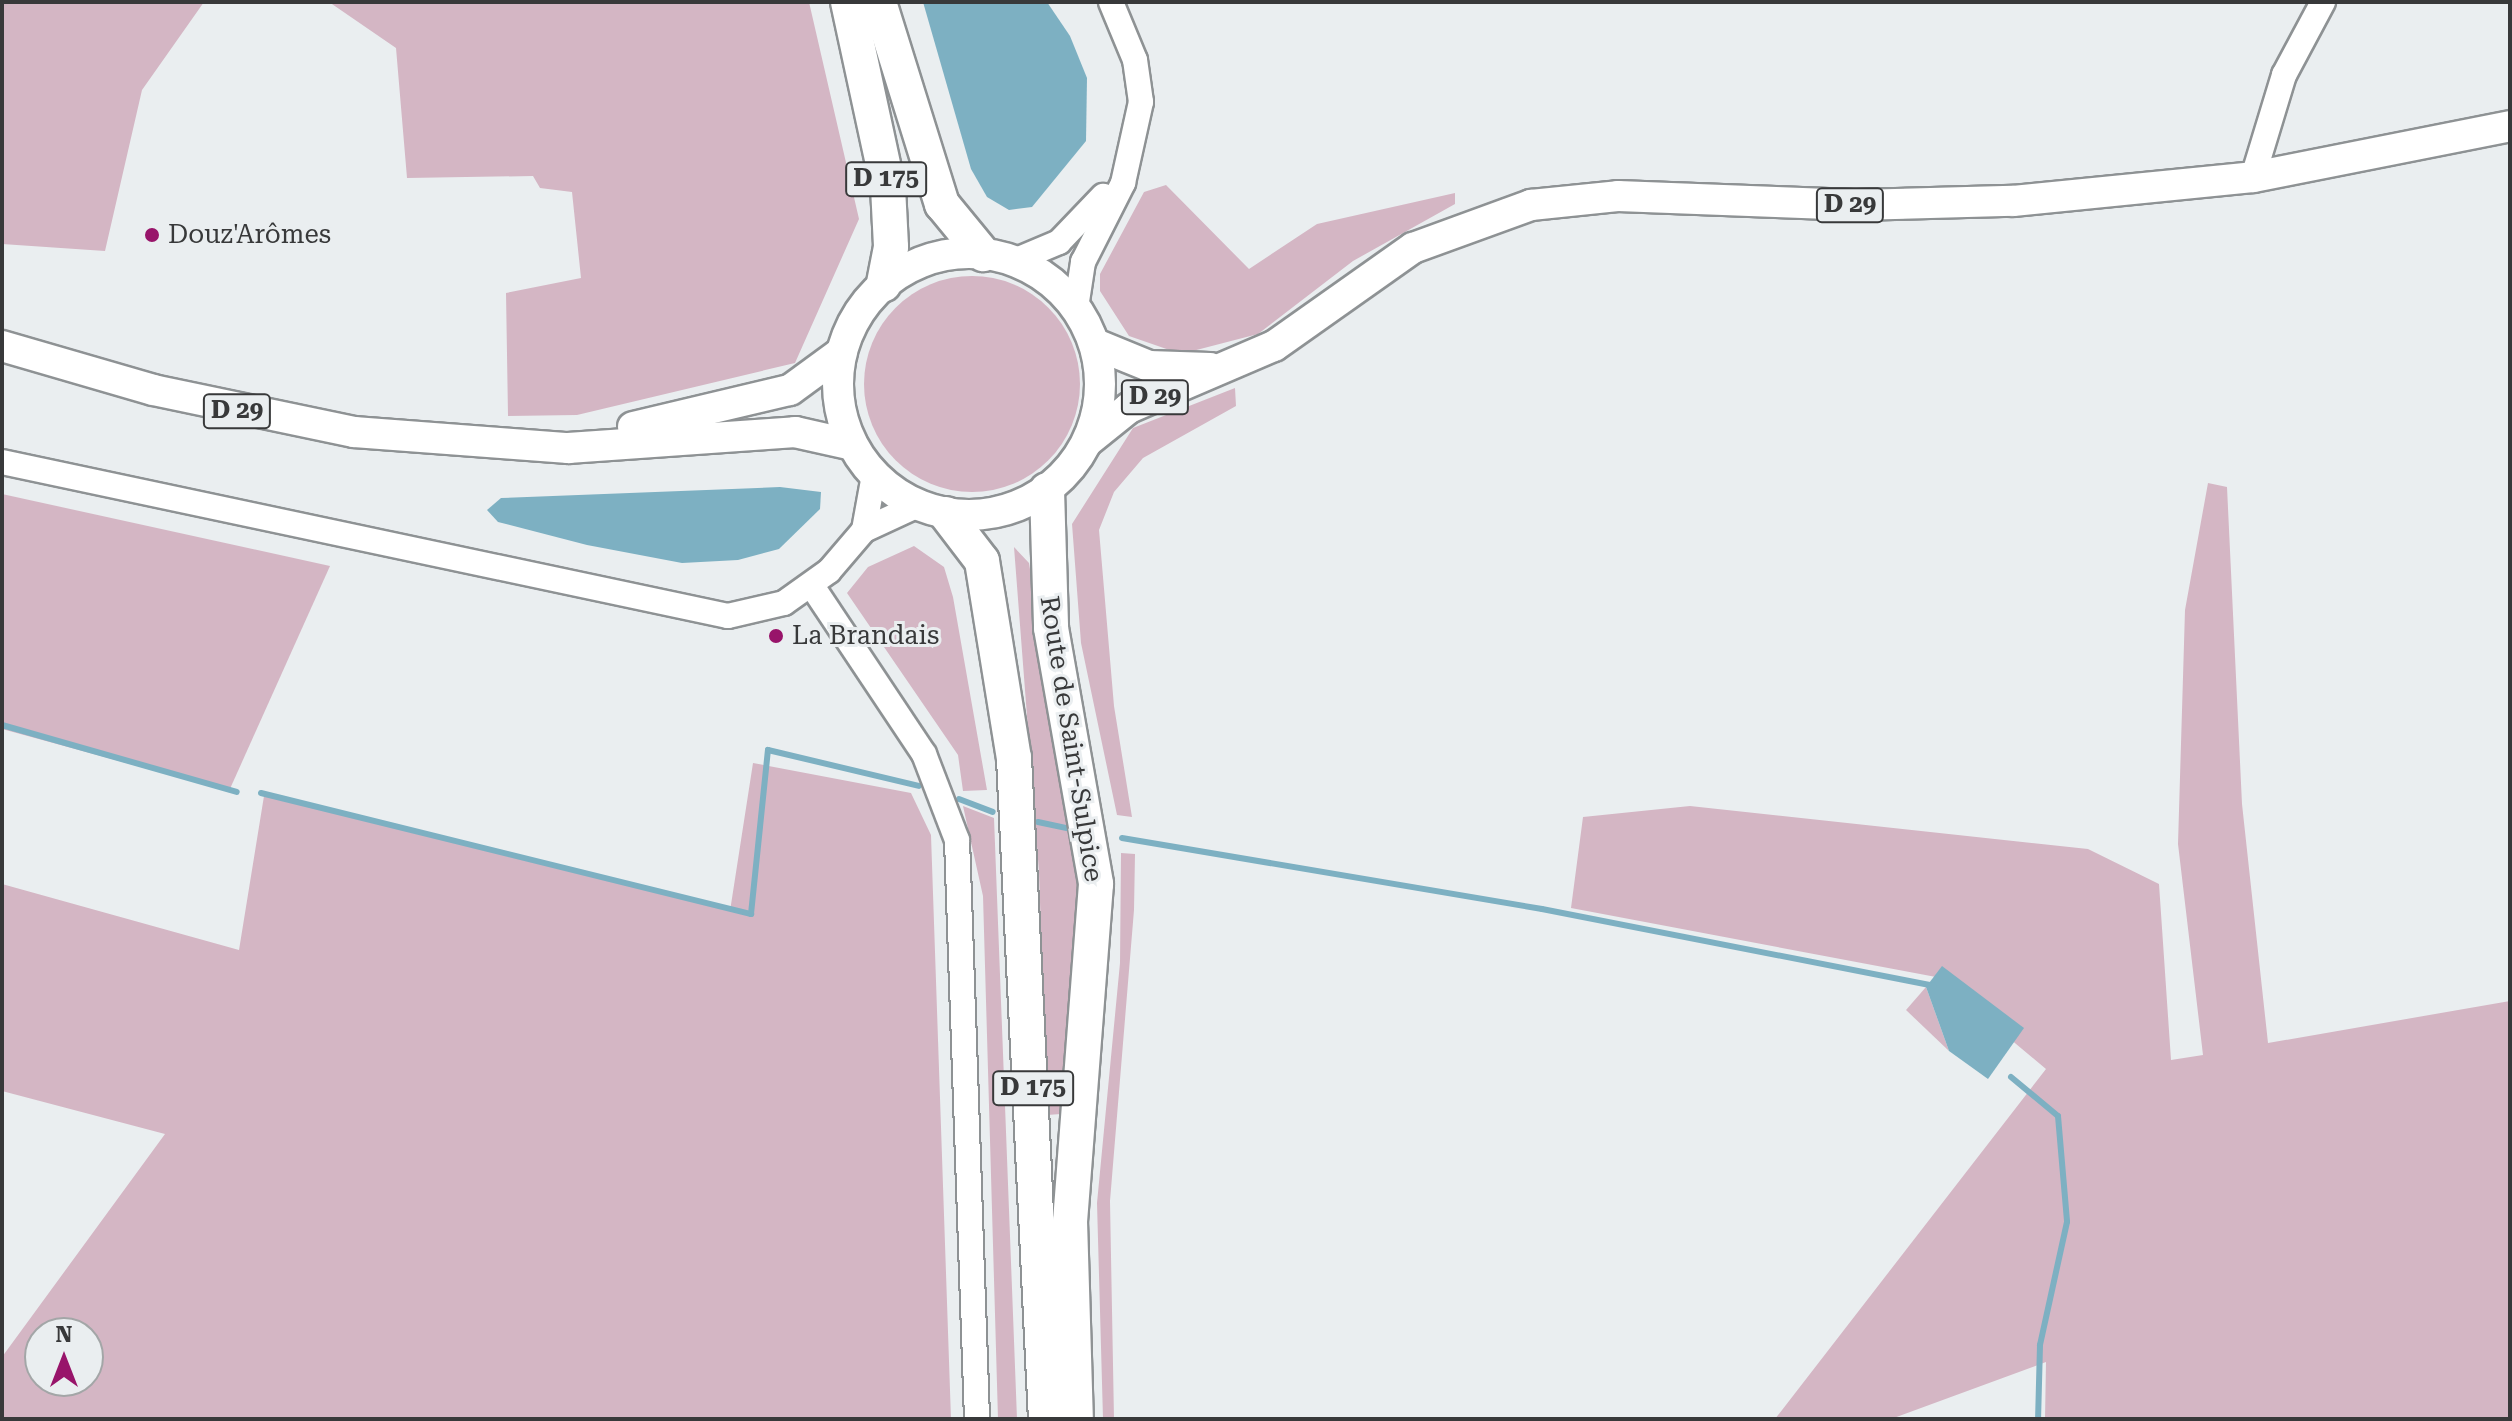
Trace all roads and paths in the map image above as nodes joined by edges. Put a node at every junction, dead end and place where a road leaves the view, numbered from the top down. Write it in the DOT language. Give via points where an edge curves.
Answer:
graph roads {
  1 [pos="848,2"];
  2 [pos="879,2"];
  3 [pos="1111,2"];
  4 [pos="2323,2"];
  5 [pos="2510,126"];
  6 [pos="1135,143"];
  7 [pos="2253,177"];
  8 [pos="998,258"];
  9 [pos="884,284"];
  10 [pos="1076,308"];
  11 [pos="1095,344"];
  12 [pos="2,346"];
  13 [pos="842,352"];
  14 [pos="1228,366"];
  15 [pos="1089,440"];
  16 [pos="478,442"];
  17 [pos="853,445"];
  18 [pos="2,462"];
  19 [pos="874,475"];
  20 [pos="1047,490"];
  21 [pos="932,509"];
  22 [pos="864,530"];
  23 [pos="812,586"];
  24 [pos="977,1419"];
  25 [pos="1046,1419"];
  26 [pos="1076,1419"];
  1 -- 9 [label="highway, D 175" via="888,187 891,247"];
  2 -- 8 [label="highway, D 175" via="942,204"];
  3 -- 6 [label="street" via="1135,60 1141,102"];
  4 -- 7 [label="street" via="2284,75"];
  5 -- 7 [label="main road, D 29"];
  6 -- 8 [label="street" via="1083,221 1059,242"];
  6 -- 10 [label="street" via="1083,262"];
  7 -- 14 [label="main road, D 29" via="1987,203 1618,196 1531,205 1413,248 1288,338"];
  8 -- 9 [label="main road" via="930,259"];
  8 -- 10 [label="main road" via="1049,280"];
  9 -- 13 [label="main road" via="858,315"];
  10 -- 11 [label="main road"];
  11 -- 14 [label="main road, D 29" via="1149,366"];
  11 -- 15 [label="main road" via="1101,392"];
  12 -- 16 [label="main road, D 29" via="252,414"];
  13 -- 16 [label="main road, D 29" via="809,381 771,396 613,431"];
  13 -- 17 [label="main road" via="839,400"];
  14 -- 15 [label="main road, D 29" via="1129,408"];
  15 -- 20 [label="main road"];
  16 -- 17 [label="main road, D 29" via="568,448 795,432"];
  17 -- 19 [label="main road"];
  18 -- 23 [label="street" via="695,613 755,613"];
  19 -- 21 [label="main road"];
  19 -- 22 [label="street"];
  20 -- 21 [label="main road" via="999,512"];
  20 -- 26 [label="highway, Route de Saint-Sulpice / D 175" via="1051,628 1096,884 1070,1221"];
  21 -- 22 [label="street"];
  21 -- 25 [label="highway, D 175" via="982,561 1014,758"];
  22 -- 23 [label="street"];
  23 -- 24 [label="street" via="940,785 962,869"];
}
